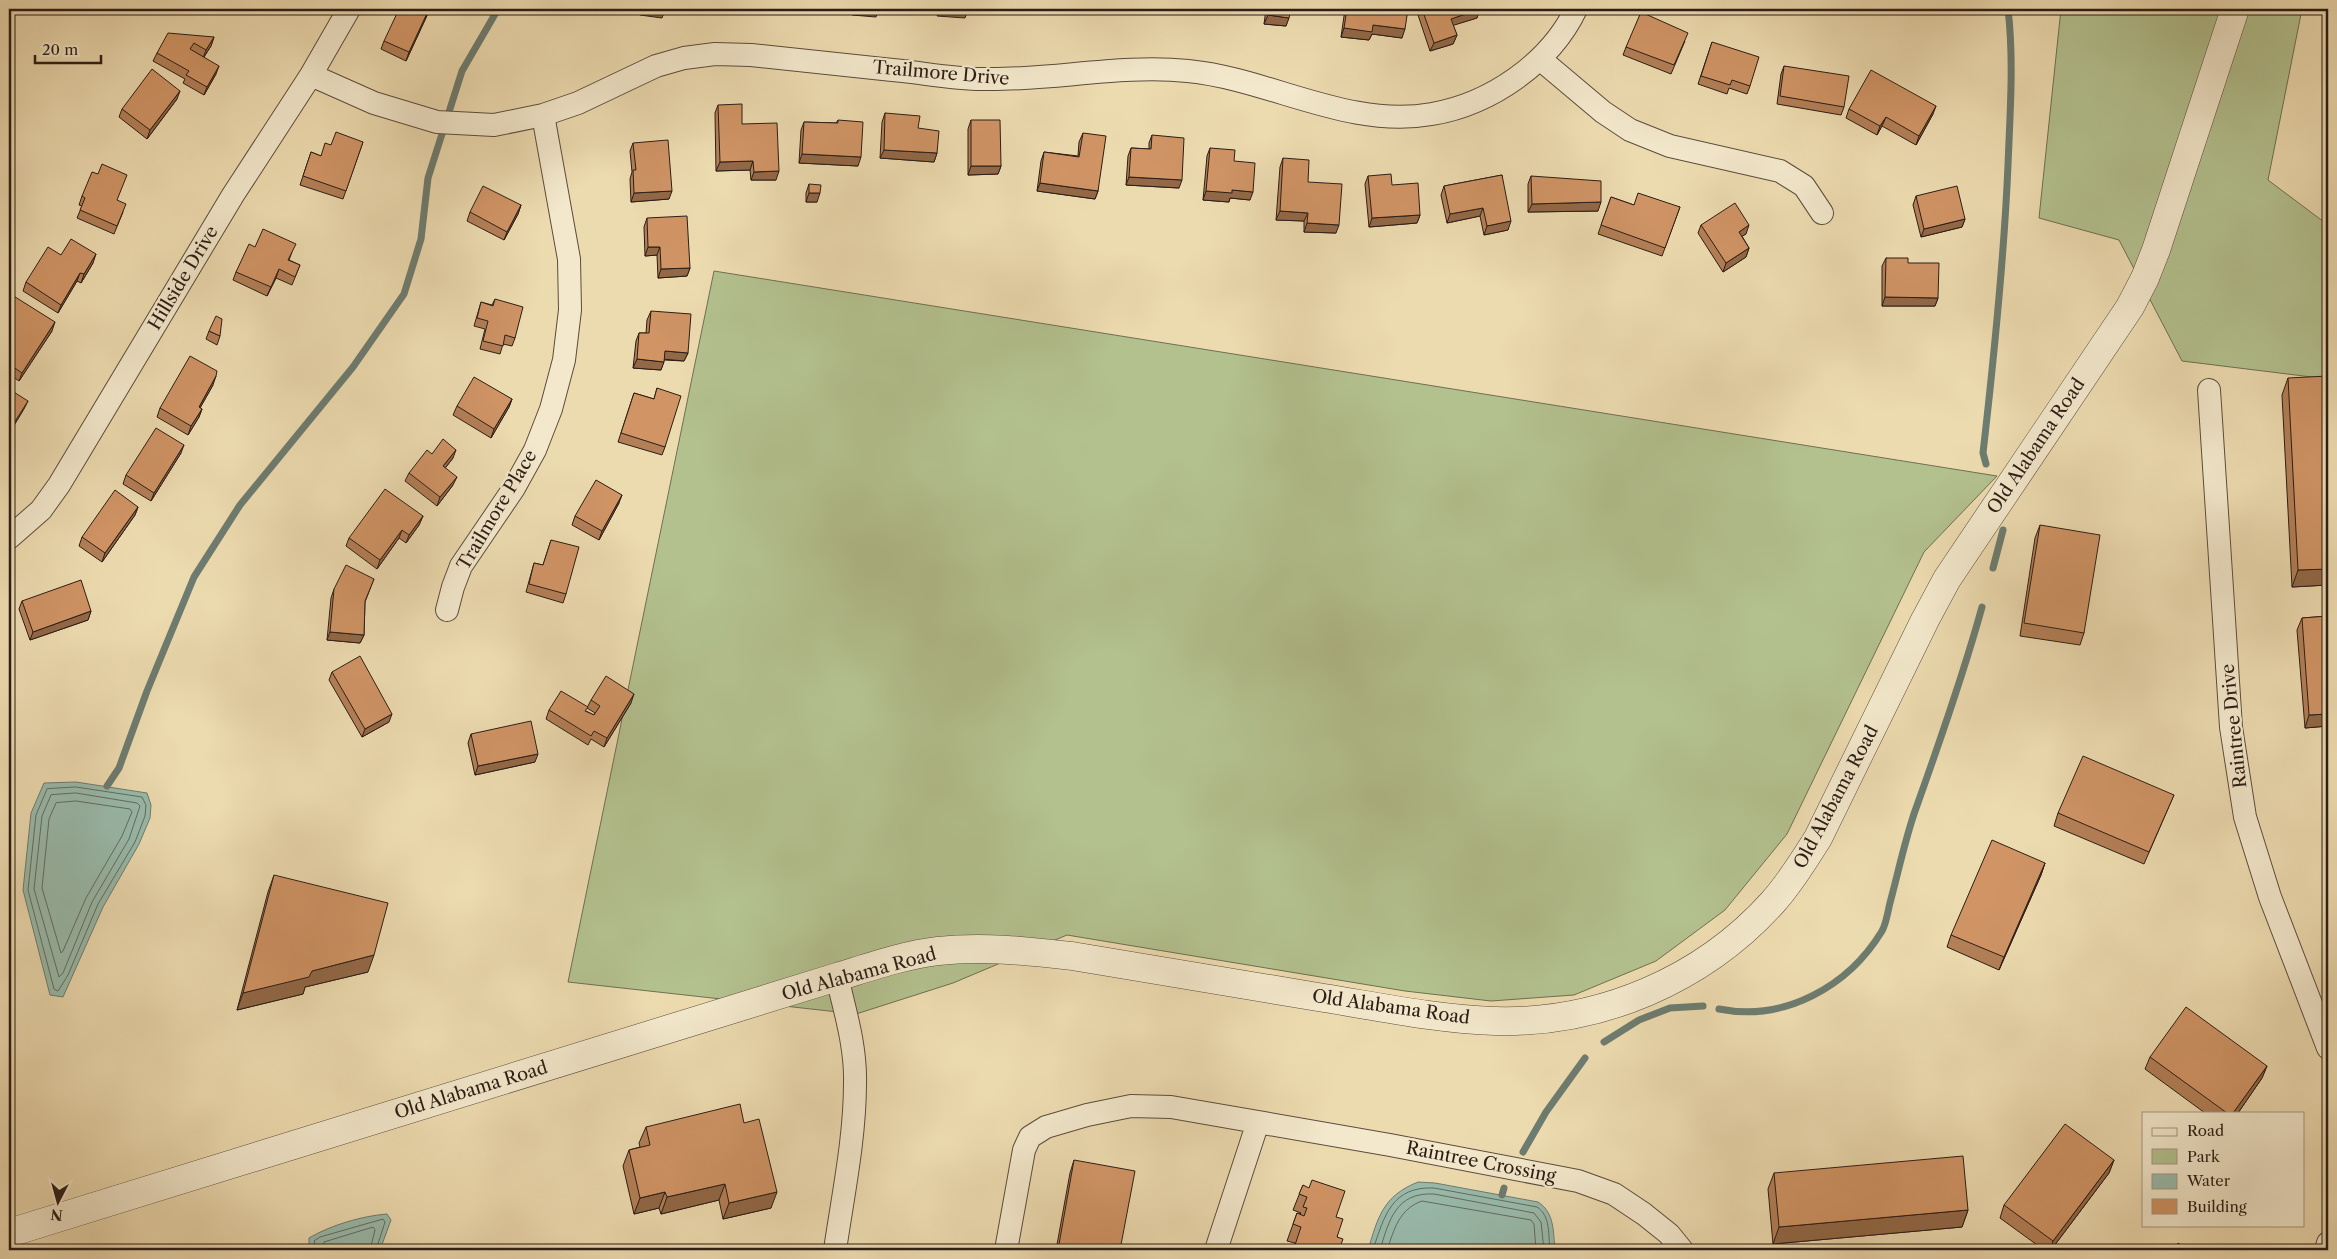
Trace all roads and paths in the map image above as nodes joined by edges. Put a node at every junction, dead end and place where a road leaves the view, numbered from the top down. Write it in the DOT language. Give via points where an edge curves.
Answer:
graph roads {
  1 [pos="349,9"];
  2 [pos="1576,9"];
  3 [pos="2235,9"];
  4 [pos="1540,59"];
  5 [pos="311,75"];
  6 [pos="544,115"];
  7 [pos="1822,213"];
  8 [pos="2209,390"];
  9 [pos="9,538"];
  10 [pos="447,610"];
  11 [pos="837,977"];
  12 [pos="2328,1048"];
  13 [pos="1258,1122"];
  14 [pos="9,1233"];
  15 [pos="2328,1243"];
  16 [pos="835,1250"];
  17 [pos="1006,1250"];
  18 [pos="1216,1250"];
  19 [pos="1682,1250"];
  20 [pos="2326,1250"];
  1 -- 5 [label="street, Hillside Drive"];
  2 -- 4 [label="street, Trailmore Drive" via="1570,22"];
  3 -- 11 [label="street, Old Alabama Road" via="2156,250 2130,307 1947,579 1818,838 1798,871 1773,902 1740,934 1706,960 1665,984 1623,1002 1581,1014 1495,1021 1408,1012 1026,951 979,948 936,951"];
  4 -- 6 [label="street, Trailmore Drive" via="1508,85 1474,102 1433,114 1394,118 1352,113 1237,79 1188,71 1148,69 1027,79 980,79 715,54 656,66 578,103"];
  4 -- 7 [label="street" via="1603,112 1630,130 1670,146 1780,171 1804,186"];
  5 -- 6 [label="street, Trailmore Drive" via="374,103 437,122 494,125"];
  5 -- 9 [label="street, Hillside Drive" via="233,195 59,485 41,510"];
  6 -- 10 [label="street, Trailmore Place" via="569,260 570,310 564,360 552,409 535,450 514,488 461,566"];
  8 -- 12 [label="street, Raintree Drive" via="2231,727 2245,817 2270,897"];
  11 -- 14 [label="street, Old Alabama Road"];
  11 -- 16 [label="street" via="856,1082"];
  13 -- 17 [label="street, Raintree Crossing" via="1171,1106 1131,1106 1046,1127 1030,1137 1024,1150"];
  13 -- 18 [label="street"];
  13 -- 19 [label="street, Raintree Crossing" via="1578,1181 1614,1194 1669,1234"];
  15 -- 20 [label="street"];
}
